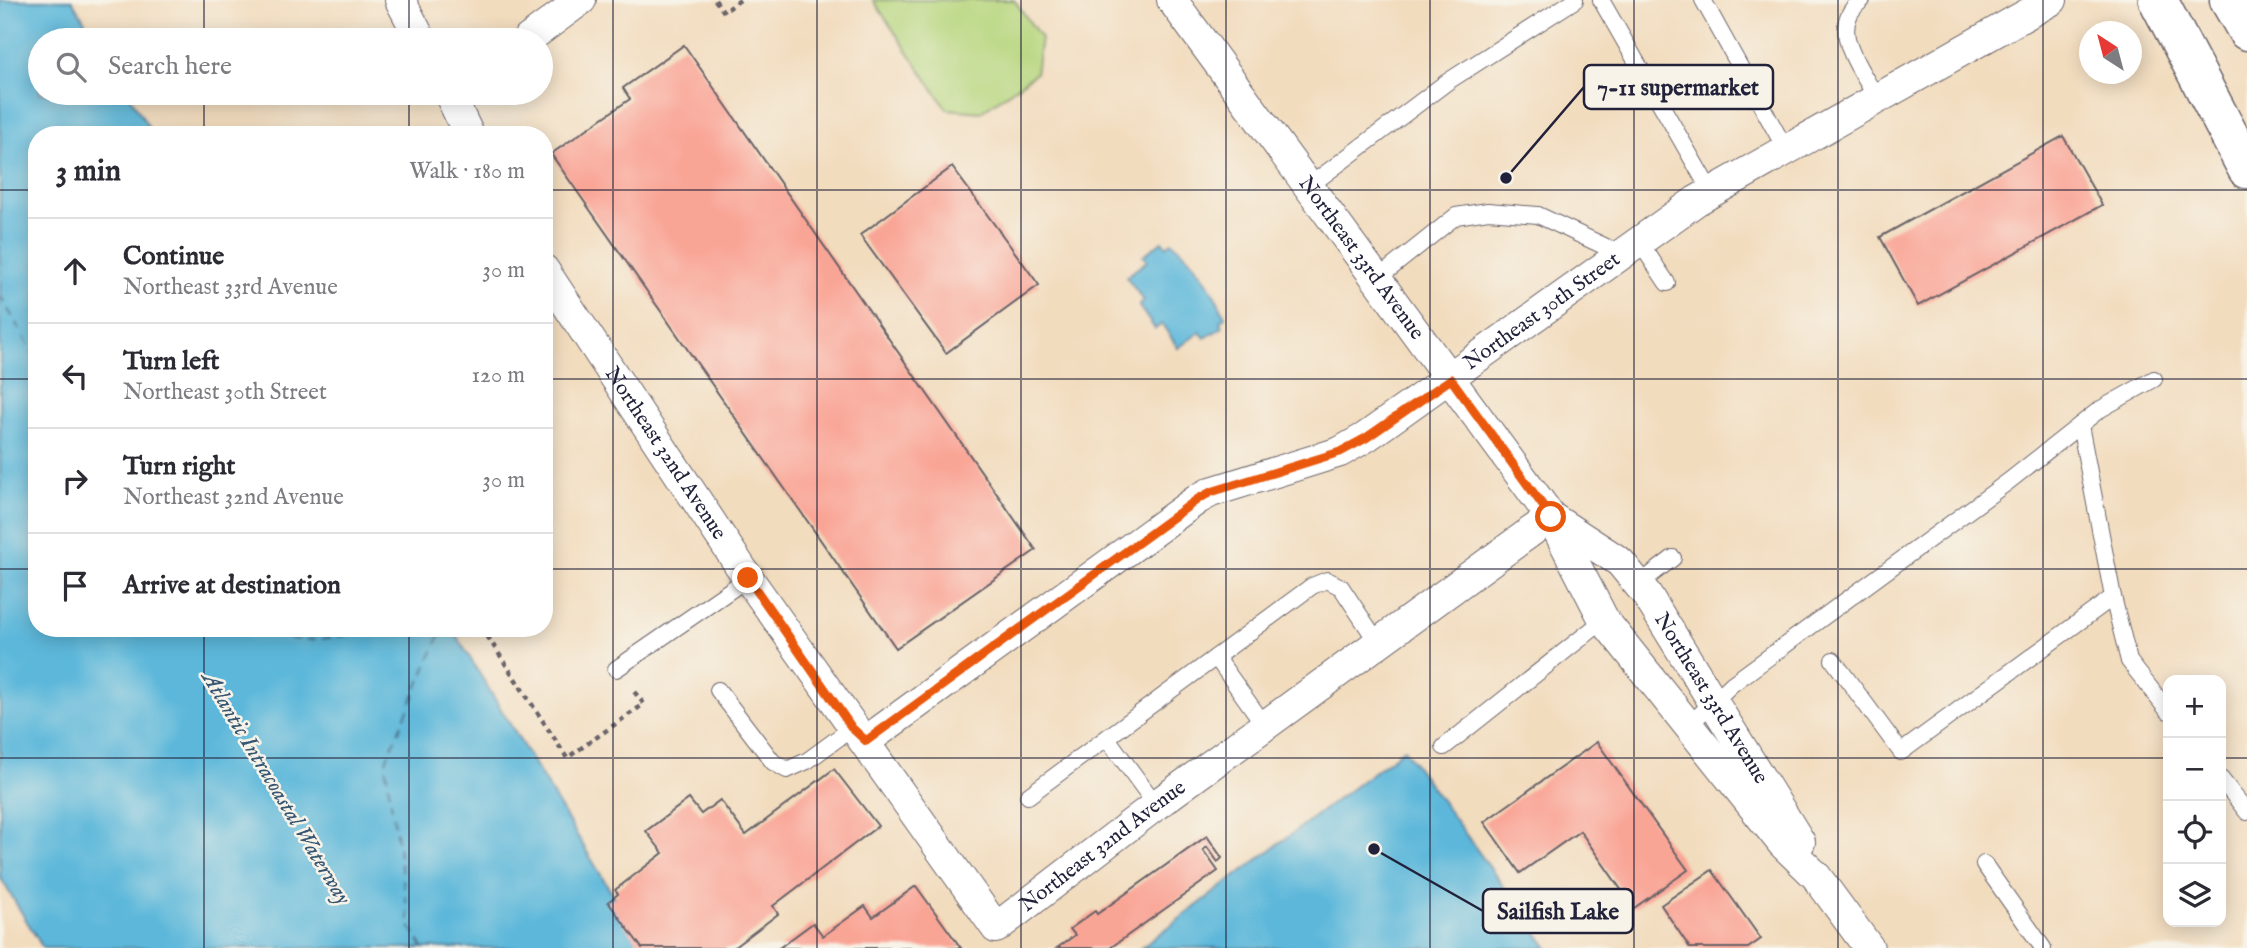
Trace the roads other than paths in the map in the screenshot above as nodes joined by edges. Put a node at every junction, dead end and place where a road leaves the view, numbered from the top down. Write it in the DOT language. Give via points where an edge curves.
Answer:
graph roads {
  1 [pos="400,0"];
  2 [pos="581,0"];
  3 [pos="1172,0"];
  4 [pos="1575,0"];
  5 [pos="1601,0"];
  6 [pos="1703,0"];
  7 [pos="1862,0"];
  8 [pos="2052,0"];
  9 [pos="2158,0"];
  10 [pos="2229,0"];
  11 [pos="415,28"];
  12 [pos="543,28"];
  13 [pos="2247,31"];
  14 [pos="1877,99"];
  15 [pos="457,105"];
  16 [pos="465,126"];
  17 [pos="1786,150"];
  18 [pos="2247,169"];
  19 [pos="1309,186"];
  20 [pos="1711,192"];
  21 [pos="1630,247"];
  22 [pos="1377,279"];
  23 [pos="1667,283"];
  24 [pos="553,285"];
  25 [pos="1451,379"];
  26 [pos="2154,379"];
  27 [pos="2080,425"];
  28 [pos="1551,517"];
  29 [pos="1673,558"];
  30 [pos="748,578"];
  31 [pos="1639,584"];
  32 [pos="2113,597"];
  33 [pos="1604,620"];
  34 [pos="1378,643"];
  35 [pos="1216,657"];
  36 [pos="1833,660"];
  37 [pos="616,669"];
  38 [pos="718,690"];
  39 [pos="1713,702"];
  40 [pos="2163,705"];
  41 [pos="1265,726"];
  42 [pos="1686,727"];
  43 [pos="859,735"];
  44 [pos="1107,737"];
  45 [pos="1444,747"];
  46 [pos="2226,785"];
  47 [pos="1028,796"];
  48 [pos="1156,805"];
  49 [pos="2247,812"];
  50 [pos="1984,864"];
  51 [pos="1816,876"];
  52 [pos="1868,948"];
  53 [pos="2043,948"];
  1 -- 11 [label="street"];
  2 -- 12 [label="street"];
  3 -- 19 [label="street, Northeast 33rd Avenue"];
  4 -- 19 [label="lane" via="1447,82"];
  5 -- 20 [label="lane"];
  6 -- 17 [label="lane"];
  7 -- 14 [label="lane" via="1845,23 1846,42"];
  8 -- 14 [label="street, Northeast 30th Street"];
  9 -- 18 [label="main road"];
  10 -- 13 [label="main road"];
  14 -- 17 [label="street, Northeast 30th Street"];
  15 -- 16 [label="street"];
  17 -- 20 [label="street, Northeast 30th Street"];
  19 -- 22 [label="street, Northeast 33rd Avenue"];
  20 -- 21 [label="street, Northeast 30th Street"];
  21 -- 22 [label="lane" via="1538,215 1488,211 1456,216"];
  21 -- 23 [label="lane"];
  21 -- 25 [label="street, Northeast 30th Street"];
  22 -- 25 [label="street, Northeast 33rd Avenue"];
  24 -- 30 [label="street, Northeast 32nd Avenue"];
  25 -- 28 [label="street, Northeast 33rd Avenue"];
  25 -- 43 [label="street, Northeast 30th Street" via="1340,452 1198,499"];
  26 -- 27 [label="lane"];
  27 -- 32 [label="lane"];
  27 -- 39 [label="lane"];
  28 -- 31 [label="street, Northeast 33rd Avenue" via="1620,562"];
  28 -- 33 [label="street, Northeast 33rd Avenue"];
  28 -- 34 [label="street, Northeast 32nd Avenue"];
  29 -- 31 [label="lane"];
  30 -- 37 [label="lane"];
  30 -- 43 [label="street, Northeast 32nd Avenue"];
  31 -- 39 [label="street, Northeast 33rd Avenue"];
  32 -- 36 [label="lane" via="1901,752"];
  32 -- 40 [label="lane" via="2129,661"];
  33 -- 42 [label="street, Northeast 33rd Avenue"];
  33 -- 45 [label="lane"];
  34 -- 35 [label="lane" via="1341,587 1327,580 1312,586"];
  34 -- 41 [label="street, Northeast 32nd Avenue"];
  35 -- 41 [label="lane"];
  35 -- 44 [label="lane"];
  38 -- 43 [label="lane" via="773,762 787,770"];
  39 -- 42 [label="lane"];
  39 -- 51 [label="street, Northeast 33rd Avenue" via="1797,835"];
  41 -- 48 [label="street, Northeast 32nd Avenue"];
  42 -- 51 [label="street, Northeast 33rd Avenue" via="1782,843"];
  43 -- 48 [label="street, Northeast 32nd Avenue" via="996,928"];
  44 -- 47 [label="lane"];
  44 -- 48 [label="lane"];
  46 -- 49 [label="lane"];
  50 -- 53 [label="lane"];
  51 -- 52 [label="street, Northeast 33rd Avenue"];
}
